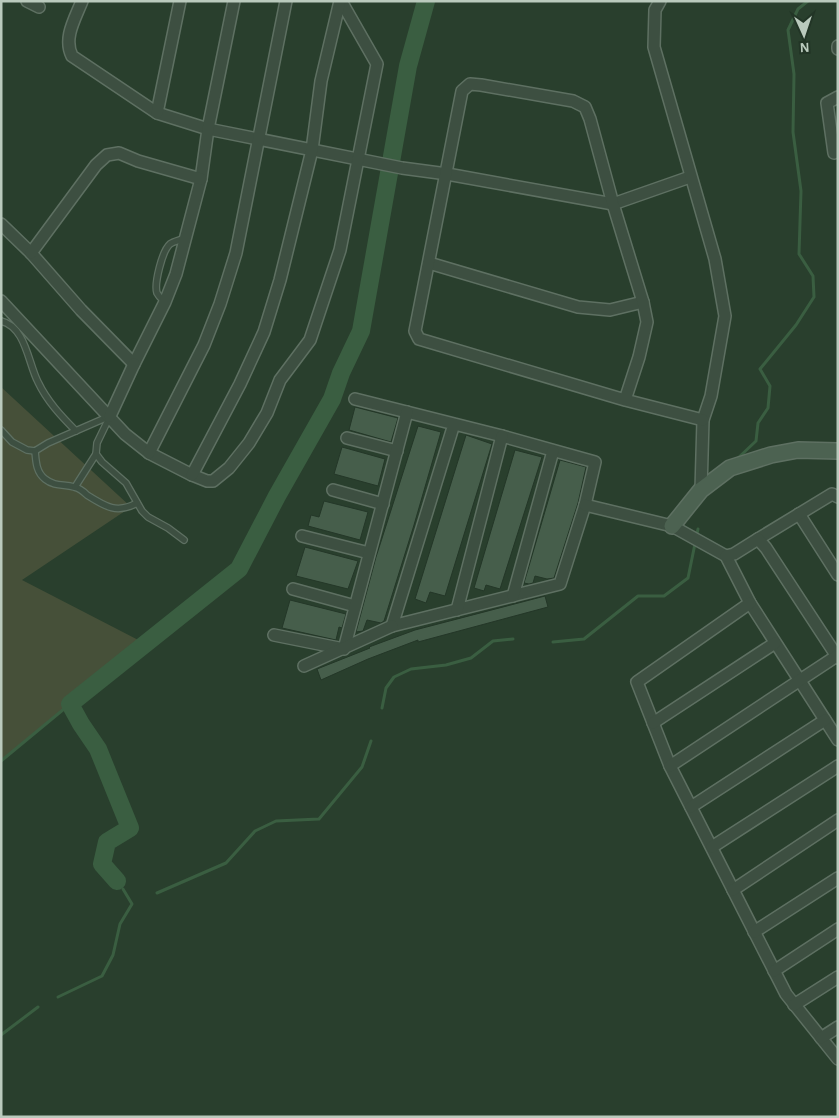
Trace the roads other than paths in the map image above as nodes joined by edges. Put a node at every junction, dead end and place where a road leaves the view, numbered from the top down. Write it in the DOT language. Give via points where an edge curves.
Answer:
graph roads {
  1 [pos="27,1"];
  2 [pos="82,1"];
  3 [pos="180,1"];
  4 [pos="234,1"];
  5 [pos="286,1"];
  6 [pos="341,1"];
  7 [pos="660,1"];
  8 [pos="40,7"];
  9 [pos="838,97"];
  10 [pos="157,113"];
  11 [pos="208,129"];
  12 [pos="259,139"];
  13 [pos="312,150"];
  14 [pos="834,153"];
  15 [pos="359,159"];
  16 [pos="447,174"];
  17 [pos="690,177"];
  18 [pos="201,179"];
  19 [pos="613,204"];
  20 [pos="1,224"];
  21 [pos="185,238"];
  22 [pos="31,253"];
  23 [pos="429,263"];
  24 [pos="1,301"];
  25 [pos="166,302"];
  26 [pos="643,302"];
  27 [pos="1,321"];
  28 [pos="134,364"];
  29 [pos="355,399"];
  30 [pos="625,400"];
  31 [pos="407,412"];
  32 [pos="110,416"];
  33 [pos="702,420"];
  34 [pos="454,424"];
  35 [pos="1,430"];
  36 [pos="76,431"];
  37 [pos="502,436"];
  38 [pos="348,438"];
  39 [pos="35,451"];
  40 [pos="397,451"];
  41 [pos="552,451"];
  42 [pos="838,451"];
  43 [pos="149,453"];
  44 [pos="96,454"];
  45 [pos="192,475"];
  46 [pos="75,486"];
  47 [pos="333,490"];
  48 [pos="702,490"];
  49 [pos="838,497"];
  50 [pos="137,503"];
  51 [pos="383,504"];
  52 [pos="585,505"];
  53 [pos="799,514"];
  54 [pos="672,526"];
  55 [pos="302,536"];
  56 [pos="758,539"];
  57 [pos="184,540"];
  58 [pos="369,554"];
  59 [pos="726,556"];
  60 [pos="838,575"];
  61 [pos="293,589"];
  62 [pos="513,596"];
  63 [pos="750,603"];
  64 [pos="355,606"];
  65 [pos="457,610"];
  66 [pos="392,626"];
  67 [pos="274,635"];
  68 [pos="775,643"];
  69 [pos="344,649"];
  70 [pos="837,656"];
  71 [pos="304,666"];
  72 [pos="800,680"];
  73 [pos="825,720"];
  74 [pos="653,724"];
  75 [pos="838,740"];
  76 [pos="670,766"];
  77 [pos="838,766"];
  78 [pos="691,807"];
  79 [pos="838,820"];
  80 [pos="712,848"];
  81 [pos="838,878"];
  82 [pos="733,890"];
  83 [pos="838,929"];
  84 [pos="754,932"];
  85 [pos="774,970"];
  86 [pos="838,977"];
  87 [pos="794,1005"];
  88 [pos="838,1028"];
  89 [pos="821,1038"];
  90 [pos="838,1059"];
  1 -- 8 [label="street"];
  2 -- 10 [label="street" via="69,36 68,47 72,56"];
  3 -- 10 [label="street"];
  4 -- 11 [label="street"];
  5 -- 12 [label="street"];
  6 -- 13 [label="street" via="321,81"];
  6 -- 15 [label="street" via="377,64"];
  7 -- 17 [label="street" via="655,10 654,46"];
  9 -- 14 [label="street" via="827,102"];
  10 -- 11 [label="street"];
  11 -- 12 [label="street"];
  11 -- 18 [label="street"];
  12 -- 13 [label="street"];
  12 -- 43 [label="street" via="236,253 220,304 204,345"];
  13 -- 15 [label="street"];
  13 -- 45 [label="street" via="264,332"];
  15 -- 16 [label="street"];
  15 -- 45 [label="street" via="340,250 310,340 280,380 249,443 229,468 214,481"];
  16 -- 19 [label="street"];
  16 -- 19 [label="street" via="462,92 470,84 573,101 585,107 590,119"];
  16 -- 23 [label="street"];
  17 -- 19 [label="street"];
  17 -- 33 [label="street" via="715,259 725,316 711,396"];
  18 -- 21 [label="street"];
  18 -- 22 [label="street" via="119,154 107,156 96,165"];
  19 -- 26 [label="street"];
  20 -- 22 [label="street"];
  21 -- 25 [label="street"];
  21 -- 25 [label="lane" via="170,244 165,250 156,291"];
  22 -- 28 [label="street"];
  23 -- 26 [label="street" via="578,307 610,310"];
  23 -- 30 [label="street" via="416,331 419,339"];
  24 -- 32 [label="street"];
  25 -- 28 [label="street"];
  26 -- 30 [label="street" via="647,322"];
  27 -- 36 [label="lane" via="16,329 37,382 58,413"];
  28 -- 32 [label="street"];
  29 -- 31 [label="street"];
  30 -- 33 [label="street"];
  31 -- 34 [label="street"];
  31 -- 40 [label="street"];
  32 -- 36 [label="lane"];
  32 -- 43 [label="street" via="125,434"];
  32 -- 44 [label="lane" via="97,443"];
  33 -- 48 [label="street"];
  34 -- 37 [label="street"];
  34 -- 66 [label="street"];
  35 -- 39 [label="lane" via="12,442"];
  36 -- 39 [label="lane"];
  37 -- 41 [label="street"];
  37 -- 65 [label="street"];
  38 -- 40 [label="street"];
  39 -- 46 [label="lane" via="36,466 44,479 60,486"];
  40 -- 51 [label="street"];
  41 -- 52 [label="street" via="596,462"];
  41 -- 62 [label="street"];
  42 -- 48 [label="main road" via="798,450 771,455 730,468"];
  43 -- 45 [label="street"];
  44 -- 46 [label="lane"];
  44 -- 50 [label="lane" via="126,483"];
  46 -- 50 [label="lane" via="109,507 126,509"];
  47 -- 51 [label="street"];
  48 -- 54 [label="main road"];
  49 -- 53 [label="street" via="832,494"];
  50 -- 57 [label="lane" via="148,517"];
  51 -- 58 [label="street"];
  52 -- 54 [label="street"];
  52 -- 62 [label="street" via="560,584"];
  53 -- 56 [label="street"];
  53 -- 60 [label="street"];
  54 -- 59 [label="street"];
  55 -- 58 [label="street"];
  56 -- 59 [label="street"];
  56 -- 70 [label="street"];
  58 -- 64 [label="street"];
  59 -- 63 [label="street"];
  61 -- 64 [label="street"];
  62 -- 65 [label="street"];
  63 -- 68 [label="street"];
  63 -- 74 [label="street" via="637,682"];
  64 -- 69 [label="street"];
  65 -- 66 [label="street"];
  66 -- 69 [label="street"];
  67 -- 69 [label="street"];
  68 -- 72 [label="street"];
  68 -- 74 [label="street"];
  69 -- 71 [label="street"];
  70 -- 72 [label="street"];
  72 -- 73 [label="street"];
  72 -- 76 [label="street"];
  73 -- 75 [label="street"];
  73 -- 78 [label="street"];
  74 -- 76 [label="street"];
  76 -- 78 [label="street"];
  77 -- 80 [label="street"];
  78 -- 80 [label="street"];
  79 -- 82 [label="street"];
  80 -- 82 [label="street"];
  81 -- 84 [label="street"];
  82 -- 84 [label="street"];
  83 -- 85 [label="street"];
  84 -- 85 [label="street"];
  85 -- 87 [label="street"];
  86 -- 87 [label="street"];
  87 -- 89 [label="street"];
  88 -- 89 [label="street"];
  89 -- 90 [label="street"];
}
